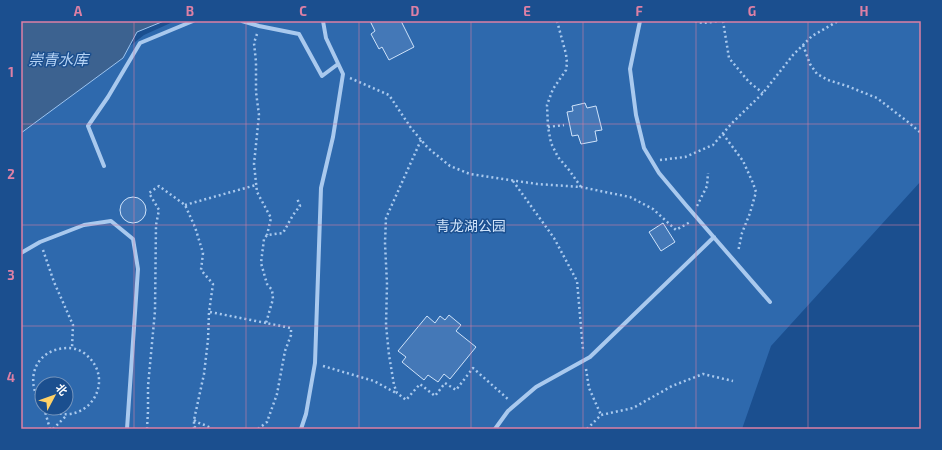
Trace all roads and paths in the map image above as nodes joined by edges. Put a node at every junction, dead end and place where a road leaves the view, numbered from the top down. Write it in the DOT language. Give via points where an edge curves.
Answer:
graph roads {
  1 [pos="193,21"];
  2 [pos="242,21"];
  3 [pos="323,21"];
  4 [pos="557,21"];
  5 [pos="640,21"];
  6 [pos="696,21"];
  7 [pos="721,21"];
  8 [pos="838,21"];
  9 [pos="259,26"];
  10 [pos="803,45"];
  11 [pos="338,64"];
  12 [pos="342,74"];
  13 [pos="763,93"];
  14 [pos="564,125"];
  15 [pos="548,127"];
  16 [pos="921,133"];
  17 [pos="723,134"];
  18 [pos="421,140"];
  19 [pos="652,161"];
  20 [pos="104,166"];
  21 [pos="708,173"];
  22 [pos="513,180"];
  23 [pos="256,185"];
  24 [pos="581,187"];
  25 [pos="297,198"];
  26 [pos="185,206"];
  27 [pos="694,214"];
  28 [pos="697,218"];
  29 [pos="267,234"];
  30 [pos="714,237"];
  31 [pos="40,242"];
  32 [pos="21,253"];
  33 [pos="737,264"];
  34 [pos="770,302"];
  35 [pos="210,312"];
  36 [pos="266,323"];
  37 [pos="72,348"];
  38 [pos="584,360"];
  39 [pos="315,363"];
  40 [pos="733,381"];
  41 [pos="34,390"];
  42 [pos="397,393"];
  43 [pos="515,405"];
  44 [pos="74,414"];
  45 [pos="601,415"];
  46 [pos="48,416"];
  47 [pos="66,416"];
  48 [pos="194,420"];
  49 [pos="193,428"];
  50 [pos="52,429"];
  51 [pos="127,429"];
  52 [pos="147,429"];
  53 [pos="204,429"];
  54 [pos="212,429"];
  55 [pos="258,429"];
  56 [pos="301,429"];
  57 [pos="495,429"];
  58 [pos="587,429"];
  1 -- 20 [label="street" via="140,42 88,126"];
  2 -- 9 [label="street"];
  3 -- 11 [label="street" via="326,38"];
  4 -- 15 [label="path" via="567,63 566,70 553,89 547,105"];
  5 -- 19 [label="street" via="630,69 636,115 644,148"];
  6 -- 7 [label="path"];
  7 -- 13 [label="path" via="729,58 748,82"];
  8 -- 10 [label="path" via="812,36"];
  9 -- 11 [label="street" via="299,34 322,76"];
  9 -- 23 [label="path" via="254,43 259,115 254,164"];
  10 -- 13 [label="path"];
  10 -- 16 [label="path" via="817,74 877,98"];
  11 -- 12 [label="street"];
  12 -- 18 [label="path" via="389,95"];
  12 -- 39 [label="street" via="333,137 321,188"];
  13 -- 17 [label="path"];
  14 -- 15 [label="path"];
  15 -- 24 [label="path" via="551,143 558,157"];
  17 -- 19 [label="path" via="713,145 685,157"];
  17 -- 33 [label="path" via="742,161 756,192 742,233"];
  18 -- 22 [label="path" via="450,166 470,174"];
  18 -- 42 [label="path" via="386,218 386,325"];
  19 -- 27 [label="street"];
  21 -- 27 [label="path" via="707,186"];
  22 -- 24 [label="path"];
  22 -- 38 [label="path" via="554,238 578,282"];
  23 -- 26 [label="path"];
  23 -- 29 [label="path" via="271,218"];
  24 -- 28 [label="path" via="630,197 653,209 676,230"];
  25 -- 29 [label="path" via="300,206 283,233"];
  26 -- 35 [label="path" via="203,253 201,270 213,284"];
  26 -- 52 [label="path" via="159,186 149,193 159,210 156,225 155,312"];
  27 -- 28 [label="street"];
  28 -- 30 [label="street"];
  29 -- 36 [label="path" via="261,263 267,284 272,290 273,300"];
  30 -- 33 [label="street"];
  30 -- 38 [label="street"];
  31 -- 32 [label="street"];
  31 -- 37 [label="path" via="73,325"];
  31 -- 51 [label="street" via="84,225 111,221 133,239 138,269"];
  33 -- 34 [label="street"];
  35 -- 36 [label="path"];
  35 -- 48 [label="path" via="204,374"];
  36 -- 55 [label="path" via="291,328 277,394 267,422"];
  37 -- 41 [label="path" via="51,351 42,358 32,377"];
  37 -- 44 [label="path" via="91,358 99,378 99,389 94,399 87,407"];
  38 -- 43 [label="street" via="536,387"];
  38 -- 45 [label="path" via="589,388"];
  39 -- 42 [label="path" via="374,381"];
  39 -- 56 [label="street"];
  40 -- 45 [label="path" via="703,374 672,386 633,408"];
  42 -- 43 [label="path" via="406,400 420,384 435,396 446,383 456,390 473,368"];
  43 -- 57 [label="street"];
  45 -- 58 [label="path"];
  46 -- 50 [label="path"];
  47 -- 50 [label="path"];
  48 -- 49 [label="path"];
  48 -- 54 [label="path"];
  49 -- 53 [label="path"];
}
